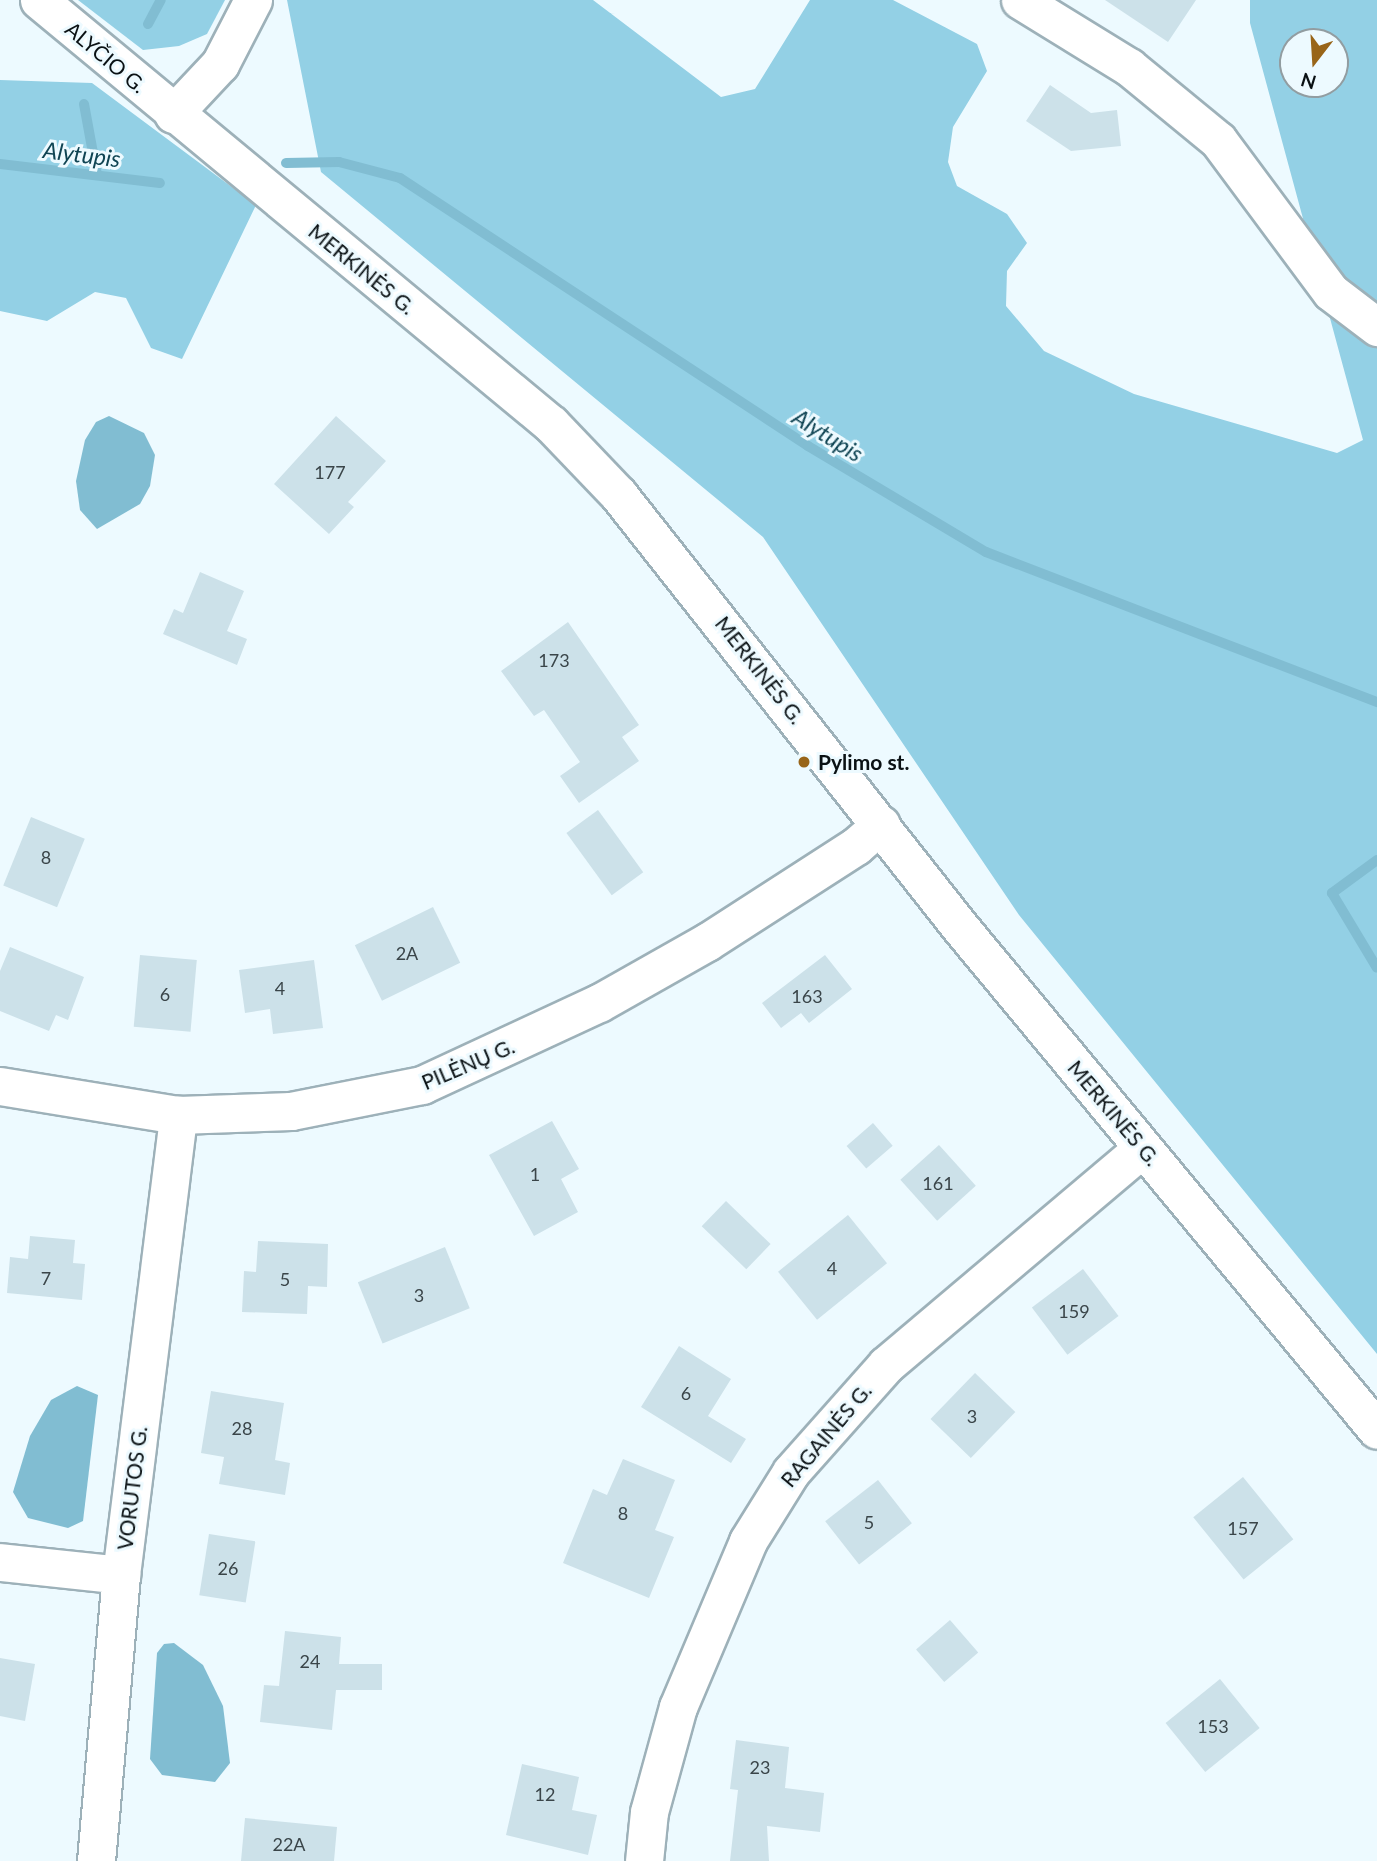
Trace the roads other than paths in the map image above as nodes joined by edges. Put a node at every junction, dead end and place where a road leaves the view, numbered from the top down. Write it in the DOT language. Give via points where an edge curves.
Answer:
graph roads {
  1 [pos="39,0"];
  2 [pos="253,0"];
  3 [pos="1020,0"];
  4 [pos="173,114"];
  5 [pos="1377,327"];
  6 [pos="881,824"];
  7 [pos="0,1086"];
  8 [pos="178,1115"];
  9 [pos="1143,1149"];
  10 [pos="1377,1430"];
  11 [pos="0,1562"];
  12 [pos="121,1575"];
  13 [pos="96,1861"];
  14 [pos="644,1861"];
  1 -- 4 [label="street, ALYČIO G."];
  2 -- 4 [label="street" via="220,64"];
  3 -- 5 [label="street" via="1129,67 1218,140 1331,292"];
  4 -- 6 [label="street, MERKINĖS G." via="551,424 680,569"];
  6 -- 8 [label="street, PILĖNŲ G." via="856,846 707,942 598,1003 422,1085 291,1111"];
  6 -- 9 [label="street, MERKINĖS G."];
  7 -- 8 [label="street, PILĖNŲ G."];
  8 -- 12 [label="street, VORUTOS G."];
  9 -- 10 [label="street, MERKINĖS G."];
  9 -- 14 [label="street, RAGAINĖS G." via="886,1365 791,1472 742,1552 678,1707 649,1812"];
  11 -- 12 [label="street"];
  12 -- 13 [label="street, VORUTOS G."];
}
